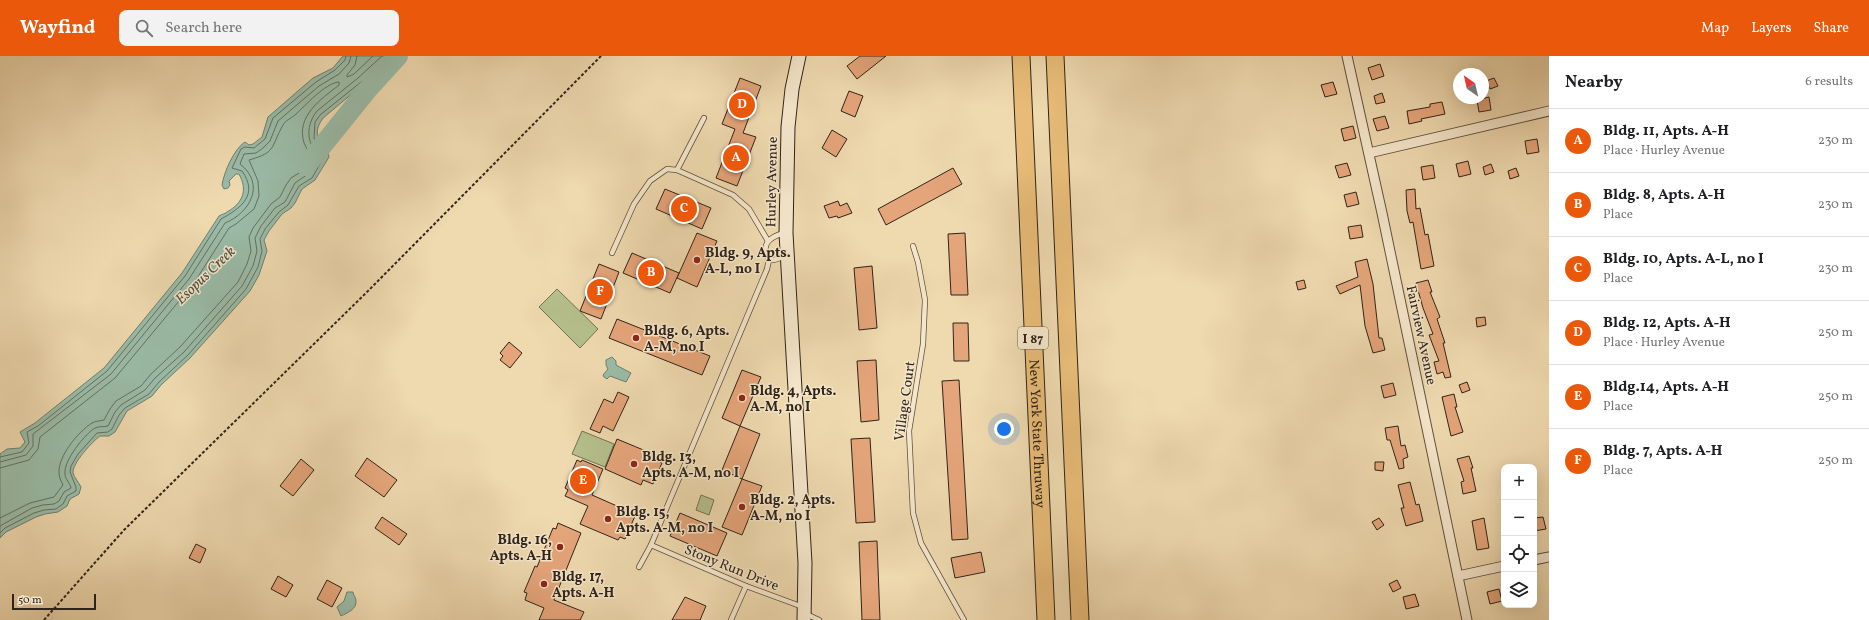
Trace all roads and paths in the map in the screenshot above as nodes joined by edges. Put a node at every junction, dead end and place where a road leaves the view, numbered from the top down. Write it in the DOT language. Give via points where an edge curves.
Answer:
graph roads {
  1 [pos="601,56"];
  2 [pos="799,56"];
  3 [pos="1021,56"];
  4 [pos="1055,56"];
  5 [pos="1347,56"];
  6 [pos="1549,111"];
  7 [pos="704,118"];
  8 [pos="1369,153"];
  9 [pos="677,170"];
  10 [pos="786,233"];
  11 [pos="768,241"];
  12 [pos="913,246"];
  13 [pos="612,253"];
  14 [pos="787,256"];
  15 [pos="769,260"];
  16 [pos="651,545"];
  17 [pos="1549,557"];
  18 [pos="1537,559"];
  19 [pos="639,567"];
  20 [pos="1501,567"];
  21 [pos="1458,576"];
  22 [pos="746,586"];
  23 [pos="804,614"];
  24 [pos="44,620"];
  25 [pos="731,620"];
  26 [pos="819,620"];
  27 [pos="964,620"];
  28 [pos="1046,620"];
  29 [pos="1080,620"];
  30 [pos="1467,620"];
  1 -- 24 [label="path" via="366,293 124,530"];
  2 -- 10 [label="street, Hurley Avenue" via="788,127"];
  3 -- 28 [label="highway, New York State Thruway / I 87"];
  4 -- 29 [label="highway, I 87"];
  5 -- 8 [label="street, Fairview Avenue"];
  6 -- 8 [label="street"];
  7 -- 9 [label="lane"];
  8 -- 21 [label="street, Fairview Avenue"];
  9 -- 11 [label="lane" via="733,195 749,209"];
  9 -- 13 [label="lane" via="666,169 650,181 634,204"];
  10 -- 11 [label="lane"];
  10 -- 14 [label="street, Hurley Avenue"];
  11 -- 15 [label="lane" via="765,254"];
  12 -- 27 [label="lane, Village Court" via="925,300 923,344 909,432 913,513 921,543"];
  14 -- 15 [label="lane"];
  14 -- 23 [label="street, Hurley Avenue" via="805,563"];
  15 -- 16 [label="lane"];
  16 -- 19 [label="lane"];
  16 -- 22 [label="lane, Stony Run Drive"];
  17 -- 18 [label="street"];
  20 -- 21 [label="street"];
  21 -- 30 [label="street, Fairview Avenue"];
  22 -- 23 [label="lane, Stony Run Drive"];
  22 -- 25 [label="lane"];
  23 -- 26 [label="lane"];
}
